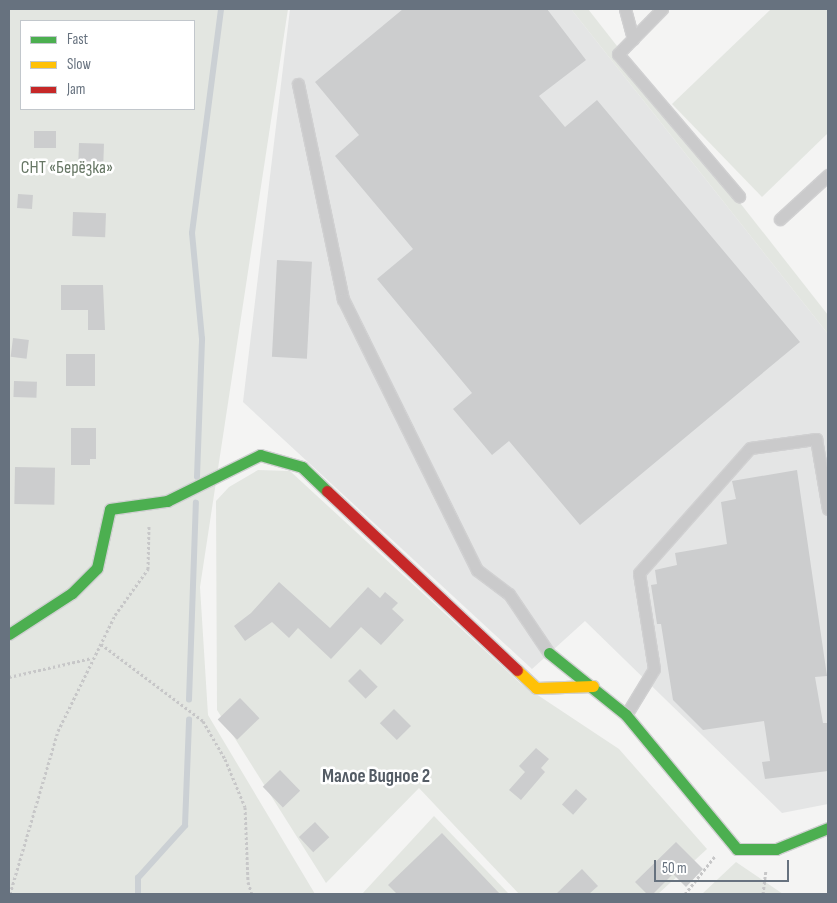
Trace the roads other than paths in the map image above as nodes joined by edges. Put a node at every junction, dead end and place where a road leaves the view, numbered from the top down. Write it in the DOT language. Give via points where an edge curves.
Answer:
graph roads {
  1 [pos="625,9"];
  2 [pos="662,9"];
  3 [pos="633,39"];
  4 [pos="298,84"];
  5 [pos="828,175"];
  6 [pos="739,196"];
  7 [pos="780,219"];
  8 [pos="828,509"];
  9 [pos="9,634"];
  10 [pos="549,653"];
  11 [pos="593,686"];
  12 [pos="626,715"];
  13 [pos="828,828"];
  1 -- 3 [label="lane"];
  2 -- 3 [label="lane"];
  3 -- 6 [label="lane" via="618,54"];
  4 -- 10 [label="lane" via="343,299 477,570 509,594"];
  5 -- 7 [label="lane"];
  8 -- 12 [label="lane" via="816,439 750,448 639,573 654,669"];
  9 -- 11 [label="street" via="72,593 97,568 110,509 167,501 260,455 302,467 536,688"];
  10 -- 11 [label="street"];
  11 -- 12 [label="street"];
  12 -- 13 [label="street" via="737,849 776,849"];
}
